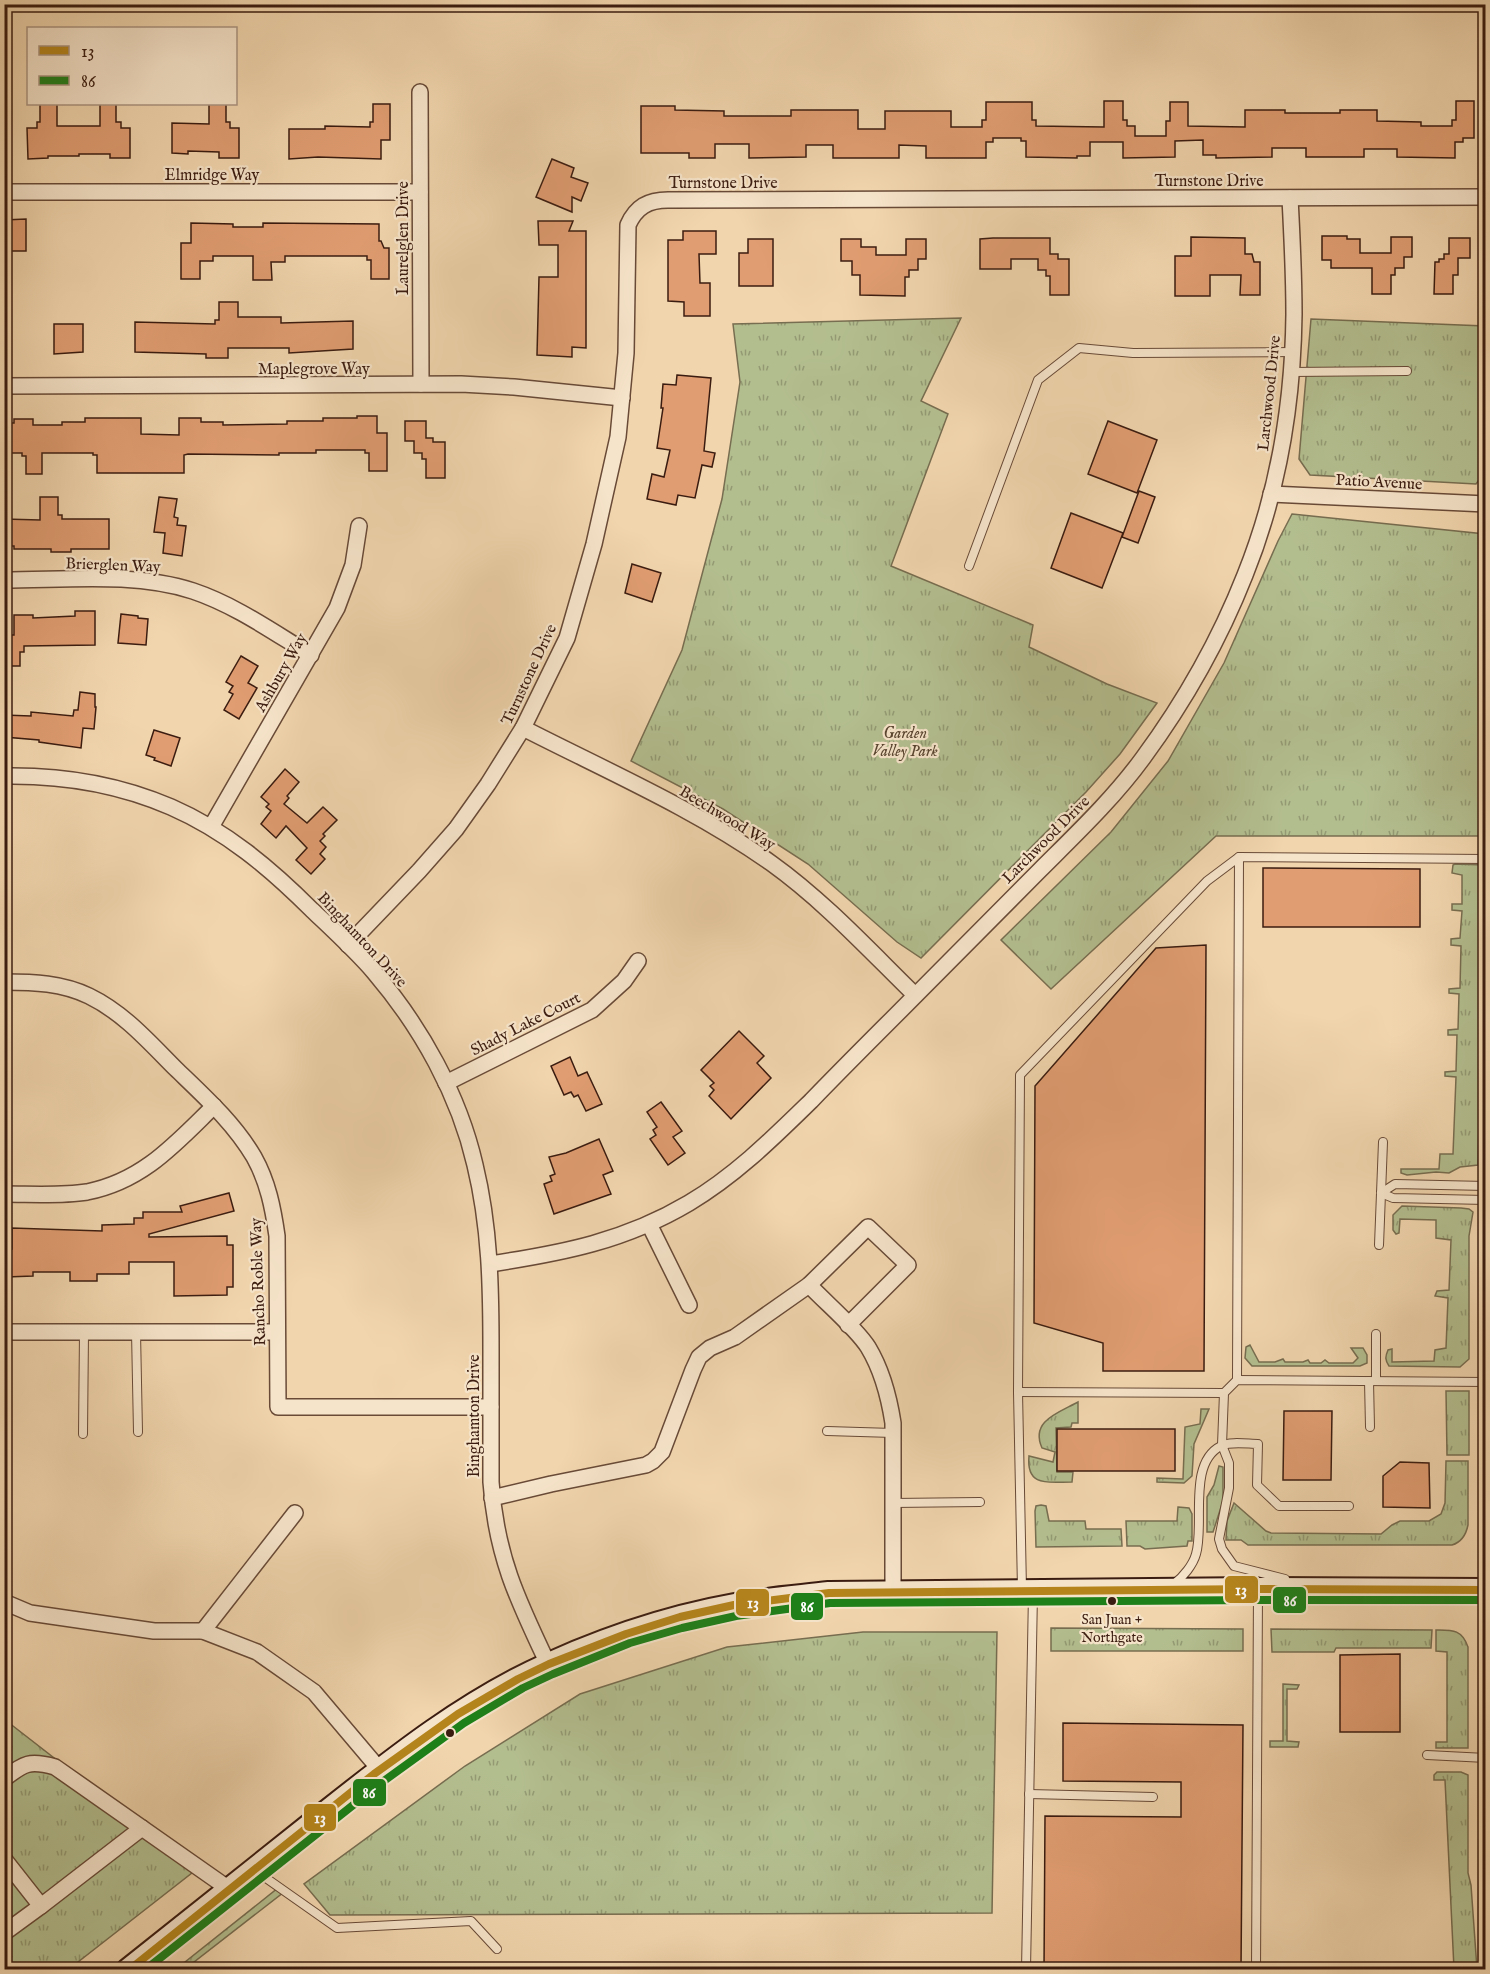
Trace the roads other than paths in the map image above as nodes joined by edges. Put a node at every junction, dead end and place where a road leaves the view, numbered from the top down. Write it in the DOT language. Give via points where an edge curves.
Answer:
graph roads {
  1 [pos="420,92"];
  2 [pos="4,192"];
  3 [pos="420,192"];
  4 [pos="1485,197"];
  5 [pos="1290,198"];
  6 [pos="1292,352"];
  7 [pos="1407,371"];
  8 [pos="1290,372"];
  9 [pos="421,384"];
  10 [pos="4,386"];
  11 [pos="622,398"];
  12 [pos="1271,494"];
  13 [pos="1485,504"];
  14 [pos="359,526"];
  15 [pos="969,566"];
  16 [pos="4,580"];
  17 [pos="311,655"];
  18 [pos="524,728"];
  19 [pos="4,776"];
  20 [pos="211,826"];
  21 [pos="1239,857"];
  22 [pos="1485,859"];
  23 [pos="348,945"];
  24 [pos="638,961"];
  25 [pos="4,982"];
  26 [pos="915,996"];
  27 [pos="446,1083"];
  28 [pos="214,1106"];
  29 [pos="1383,1142"];
  30 [pos="1485,1186"];
  31 [pos="1381,1193"];
  32 [pos="4,1194"];
  33 [pos="1485,1200"];
  34 [pos="649,1224"];
  35 [pos="1379,1245"];
  36 [pos="490,1264"];
  37 [pos="809,1285"];
  38 [pos="689,1305"];
  39 [pos="848,1325"];
  40 [pos="4,1332"];
  41 [pos="84,1332"];
  42 [pos="136,1332"];
  43 [pos="277,1332"];
  44 [pos="1376,1335"];
  45 [pos="1237,1380"];
  46 [pos="1373,1381"];
  47 [pos="1485,1382"];
  48 [pos="1018,1392"];
  49 [pos="1224,1393"];
  50 [pos="491,1407"];
  51 [pos="1370,1426"];
  52 [pos="826,1431"];
  53 [pos="138,1432"];
  54 [pos="892,1433"];
  55 [pos="83,1434"];
  56 [pos="1222,1445"];
  57 [pos="492,1498"];
  58 [pos="980,1502"];
  59 [pos="892,1503"];
  60 [pos="1349,1506"];
  61 [pos="295,1513"];
  62 [pos="1258,1589"];
  63 [pos="1337,1589"];
  64 [pos="1167,1590"];
  65 [pos="1485,1590"];
  66 [pos="1027,1591"];
  67 [pos="892,1592"];
  68 [pos="4,1602"];
  69 [pos="203,1630"];
  70 [pos="548,1664"];
  71 [pos="1427,1755"];
  72 [pos="1485,1758"];
  73 [pos="380,1770"];
  74 [pos="4,1779"];
  75 [pos="1029,1794"];
  76 [pos="1153,1797"];
  77 [pos="142,1828"];
  78 [pos="4,1859"];
  79 [pos="254,1869"];
  80 [pos="229,1889"];
  81 [pos="41,1906"];
  82 [pos="4,1933"];
  83 [pos="497,1949"];
  84 [pos="128,1970"];
  85 [pos="1026,1970"];
  86 [pos="1256,1970"];
  1 -- 3 [label="street, Laurelglen Drive"];
  2 -- 3 [label="street, Elmridge Way"];
  3 -- 9 [label="street, Laurelglen Drive"];
  4 -- 5 [label="street, Turnstone Drive"];
  5 -- 6 [label="street, Larchwood Drive"];
  5 -- 11 [label="street, Turnstone Drive" via="650,202 640,207 628,225"];
  6 -- 8 [label="street, Larchwood Drive"];
  6 -- 15 [label="lane" via="1133,353 1079,348 1038,380"];
  7 -- 8 [label="lane"];
  8 -- 12 [label="street, Larchwood Drive" via="1285,427"];
  9 -- 10 [label="street, Maplegrove Way"];
  9 -- 11 [label="street, Maplegrove Way" via="514,387"];
  11 -- 18 [label="street, Turnstone Drive" via="605,500 567,638"];
  12 -- 13 [label="street, Patio Avenue"];
  12 -- 26 [label="street, Larchwood Drive" via="1250,564 1226,620 1178,709 1100,809"];
  14 -- 17 [label="street, Ashbury Way" via="348,580"];
  16 -- 17 [label="street, Brierglen Way" via="136,580 172,585 228,606"];
  17 -- 20 [label="street, Ashbury Way"];
  18 -- 23 [label="street, Turnstone Drive" via="456,829"];
  18 -- 26 [label="street, Beechwood Way" via="739,841 823,905"];
  19 -- 20 [label="street, Binghamton Drive" via="57,777 96,783 153,800"];
  20 -- 23 [label="street, Binghamton Drive" via="270,869"];
  21 -- 22 [label="lane"];
  21 -- 45 [label="lane"];
  21 -- 48 [label="lane" via="1207,881 1020,1075"];
  23 -- 27 [label="street, Binghamton Drive" via="395,998"];
  24 -- 27 [label="street, Shady Lake Court" via="624,981 592,1010"];
  25 -- 28 [label="street, Rancho Roble Way" via="63,987 111,1009"];
  26 -- 34 [label="street, Larchwood Drive" via="750,1160 689,1203"];
  27 -- 36 [label="street, Binghamton Drive" via="475,1163"];
  28 -- 32 [label="street" via="156,1162 111,1186 74,1193"];
  28 -- 43 [label="street, Rancho Roble Way" via="240,1136 266,1183 277,1236"];
  29 -- 31 [label="lane"];
  30 -- 31 [label="lane" via="1395,1184"];
  31 -- 33 [label="lane" via="1393,1198"];
  31 -- 35 [label="lane"];
  34 -- 36 [label="street, Larchwood Drive" via="564,1252"];
  34 -- 38 [label="street"];
  36 -- 50 [label="street, Binghamton Drive"];
  37 -- 39 [label="street"];
  37 -- 39 [label="street" via="868,1227 908,1265"];
  37 -- 57 [label="street" via="699,1357 662,1452 653,1461"];
  39 -- 54 [label="street" via="877,1364 889,1400"];
  40 -- 41 [label="street"];
  41 -- 42 [label="street"];
  41 -- 55 [label="lane"];
  42 -- 43 [label="street"];
  42 -- 53 [label="lane"];
  43 -- 50 [label="street, Rancho Roble Way" via="278,1407"];
  44 -- 46 [label="lane"];
  45 -- 46 [label="lane"];
  45 -- 49 [label="lane"];
  46 -- 47 [label="lane"];
  46 -- 51 [label="lane"];
  48 -- 49 [label="lane"];
  48 -- 66 [label="lane"];
  49 -- 56 [label="lane"];
  50 -- 57 [label="street, Binghamton Drive"];
  52 -- 54 [label="lane"];
  54 -- 59 [label="street"];
  56 -- 60 [label="lane" via="1258,1444 1257,1485 1279,1506"];
  56 -- 63 [label="lane" via="1229,1463 1229,1488 1220,1539 1234,1566"];
  56 -- 64 [label="lane" via="1209,1456 1202,1477 1196,1555 1181,1578"];
  57 -- 70 [label="street, Binghamton Drive" via="500,1549 516,1598"];
  58 -- 59 [label="lane"];
  59 -- 67 [label="street"];
  61 -- 69 [label="street"];
  62 -- 63 [label="main road"];
  62 -- 64 [label="main road"];
  62 -- 86 [label="lane"];
  63 -- 65 [label="main road"];
  64 -- 66 [label="main road"];
  66 -- 67 [label="main road"];
  66 -- 75 [label="lane"];
  67 -- 70 [label="main road" via="829,1593 707,1611 641,1628"];
  68 -- 69 [label="street" via="30,1613 132,1628"];
  69 -- 73 [label="street" via="257,1652 314,1692"];
  70 -- 73 [label="main road" via="457,1714"];
  71 -- 72 [label="lane"];
  73 -- 79 [label="main road"];
  74 -- 77 [label="street" via="28,1763 55,1767"];
  75 -- 76 [label="lane"];
  75 -- 85 [label="lane"];
  77 -- 80 [label="street"];
  77 -- 81 [label="street"];
  78 -- 81 [label="street"];
  79 -- 80 [label="main road"];
  79 -- 83 [label="lane" via="337,1928 471,1921"];
  80 -- 84 [label="main road"];
  81 -- 82 [label="street"];
}
